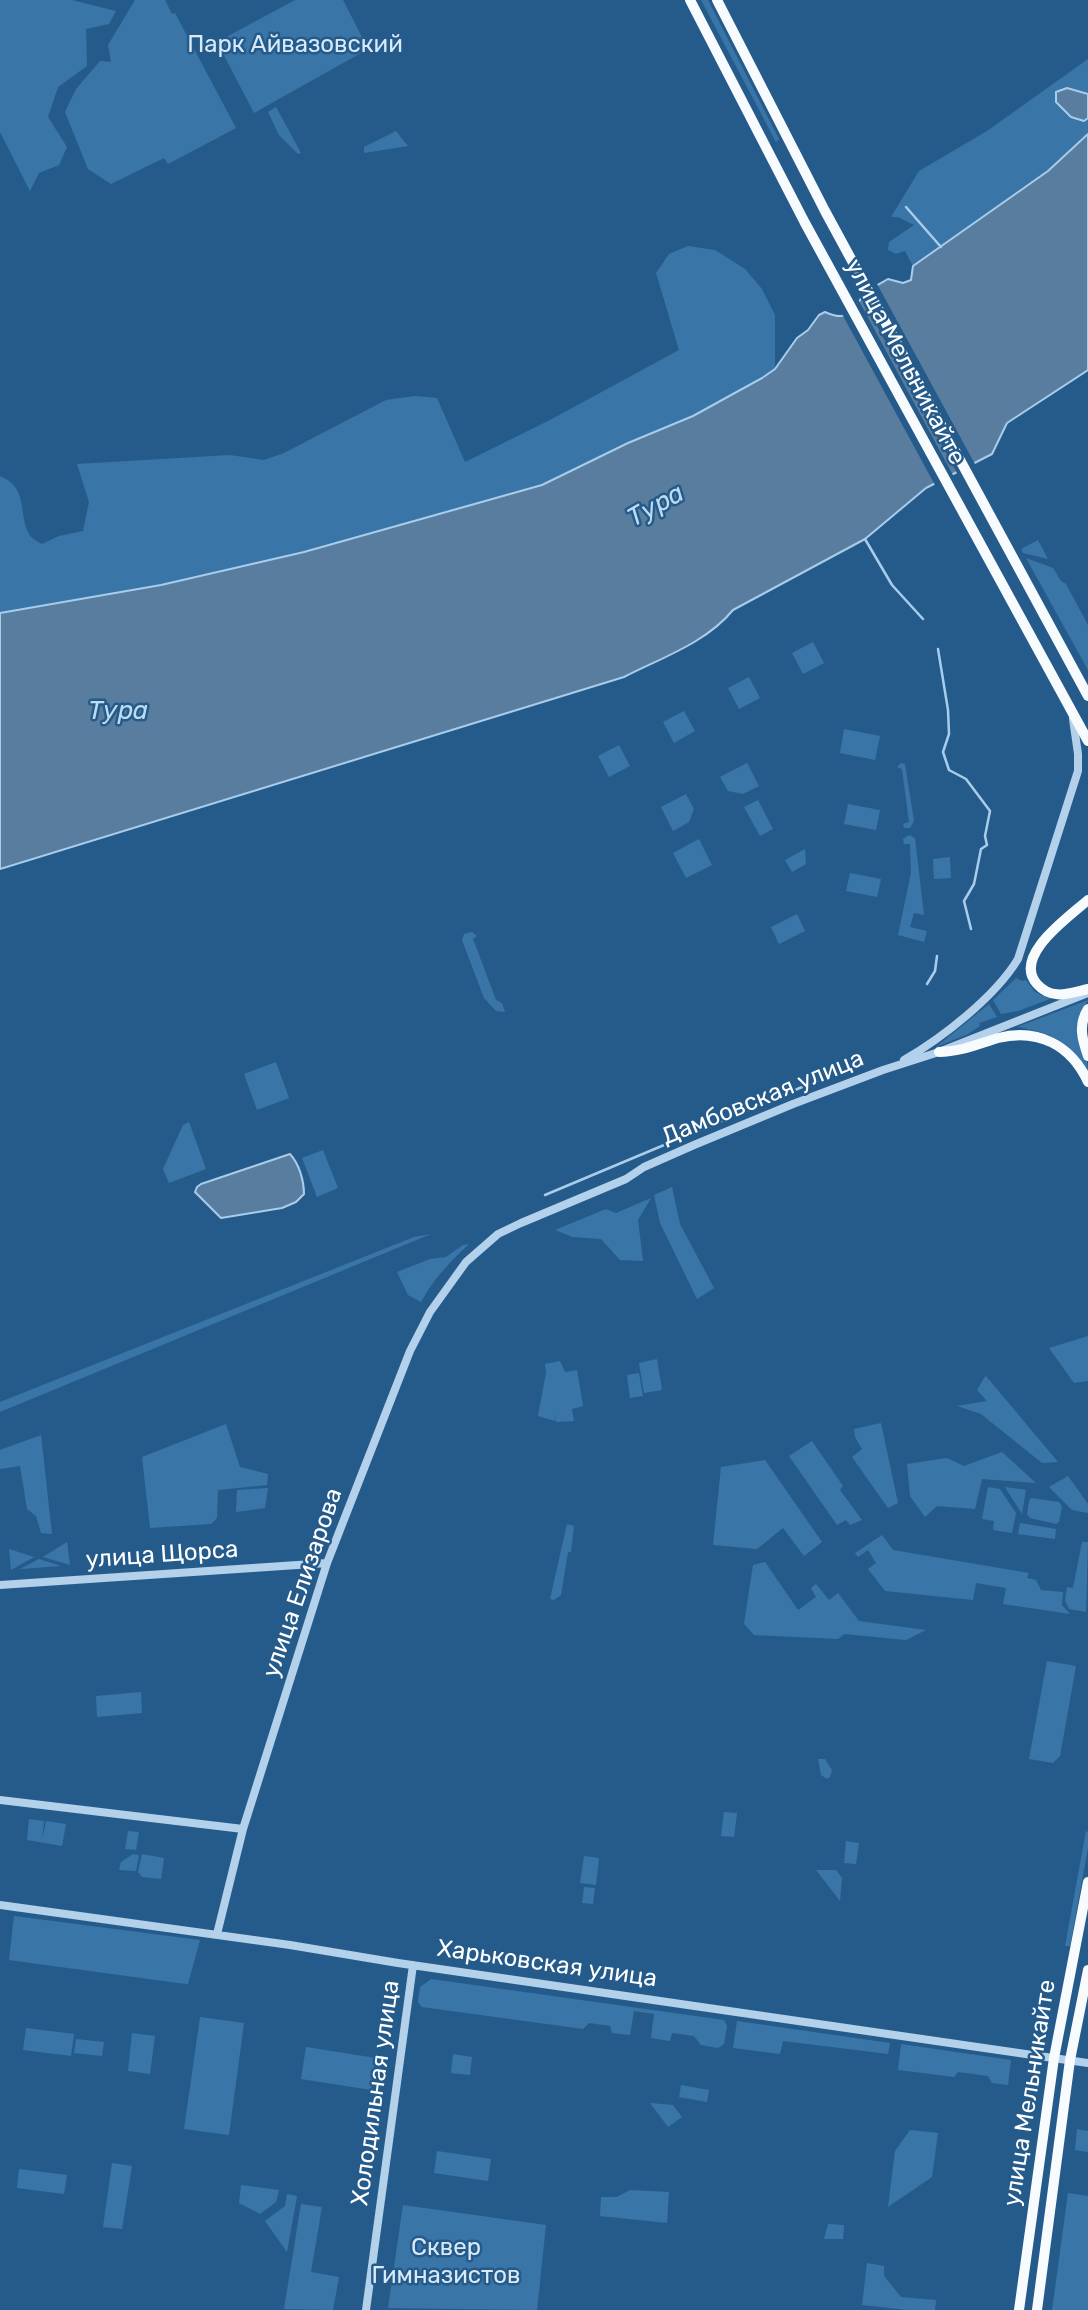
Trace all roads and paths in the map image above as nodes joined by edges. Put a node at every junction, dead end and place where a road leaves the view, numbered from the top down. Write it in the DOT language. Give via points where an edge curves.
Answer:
graph roads {
  1 [pos="690,0"];
  2 [pos="716,0"];
  3 [pos="1088,696"];
  4 [pos="1072,709"];
  5 [pos="1088,741"];
  6 [pos="1088,900"];
  7 [pos="1088,991"];
  8 [pos="1088,1009"];
  9 [pos="939,1052"];
  10 [pos="1088,1056"];
  11 [pos="892,1067"];
  12 [pos="1088,1082"];
  13 [pos="466,1262"];
  14 [pos="327,1563"];
  15 [pos="0,1585"];
  16 [pos="0,1800"];
  17 [pos="243,1829"];
  18 [pos="1088,1882"];
  19 [pos="0,1905"];
  20 [pos="217,1934"];
  21 [pos="413,1965"];
  22 [pos="1088,1970"];
  23 [pos="1054,2058"];
  24 [pos="1070,2060"];
  25 [pos="1088,2063"];
  26 [pos="1041,2154"];
  27 [pos="1056,2157"];
  28 [pos="366,2310"];
  29 [pos="1019,2310"];
  30 [pos="1037,2310"];
  1 -- 4 [label="main road, улица Мельникайте" via="805,223"];
  2 -- 3 [label="main road, улица Мельникайте"];
  4 -- 5 [label="main road, улица Мельникайте"];
  4 -- 11 [label="street" via="1078,771 1023,946 1009,974 937,1037"];
  6 -- 7 [label="main road" via="1036,950 1031,974 1053,995"];
  7 -- 9 [label="street, Дамбовская улица"];
  8 -- 10 [label="main road" via="1081,1030"];
  9 -- 11 [label="street, Дамбовская улица"];
  9 -- 12 [label="main road" via="1014,1035 1036,1036 1060,1045"];
  11 -- 13 [label="street, Дамбовская улица" via="694,1145 521,1223 498,1234"];
  13 -- 14 [label="street, улица Елизарова" via="430,1312 410,1351"];
  14 -- 15 [label="street, улица Щорса"];
  14 -- 17 [label="street, улица Елизарова"];
  16 -- 17 [label="street"];
  17 -- 20 [label="street, улица Елизарова"];
  18 -- 23 [label="main road, улица Мельникайте"];
  19 -- 20 [label="street, Харьковская улица"];
  20 -- 21 [label="street, Харьковская улица"];
  21 -- 23 [label="street, Харьковская улица"];
  21 -- 28 [label="street, Холодильная улица"];
  22 -- 24 [label="main road, улица Мельникайте"];
  23 -- 24 [label="street, Харьковская улица"];
  23 -- 26 [label="main road, улица Мельникайте"];
  24 -- 25 [label="street, Харьковская улица"];
  24 -- 27 [label="main road, улица Мельникайте"];
  26 -- 27 [label="main road"];
  26 -- 29 [label="main road, улица Мельникайте"];
  27 -- 30 [label="main road, улица Мельникайте"];
}
